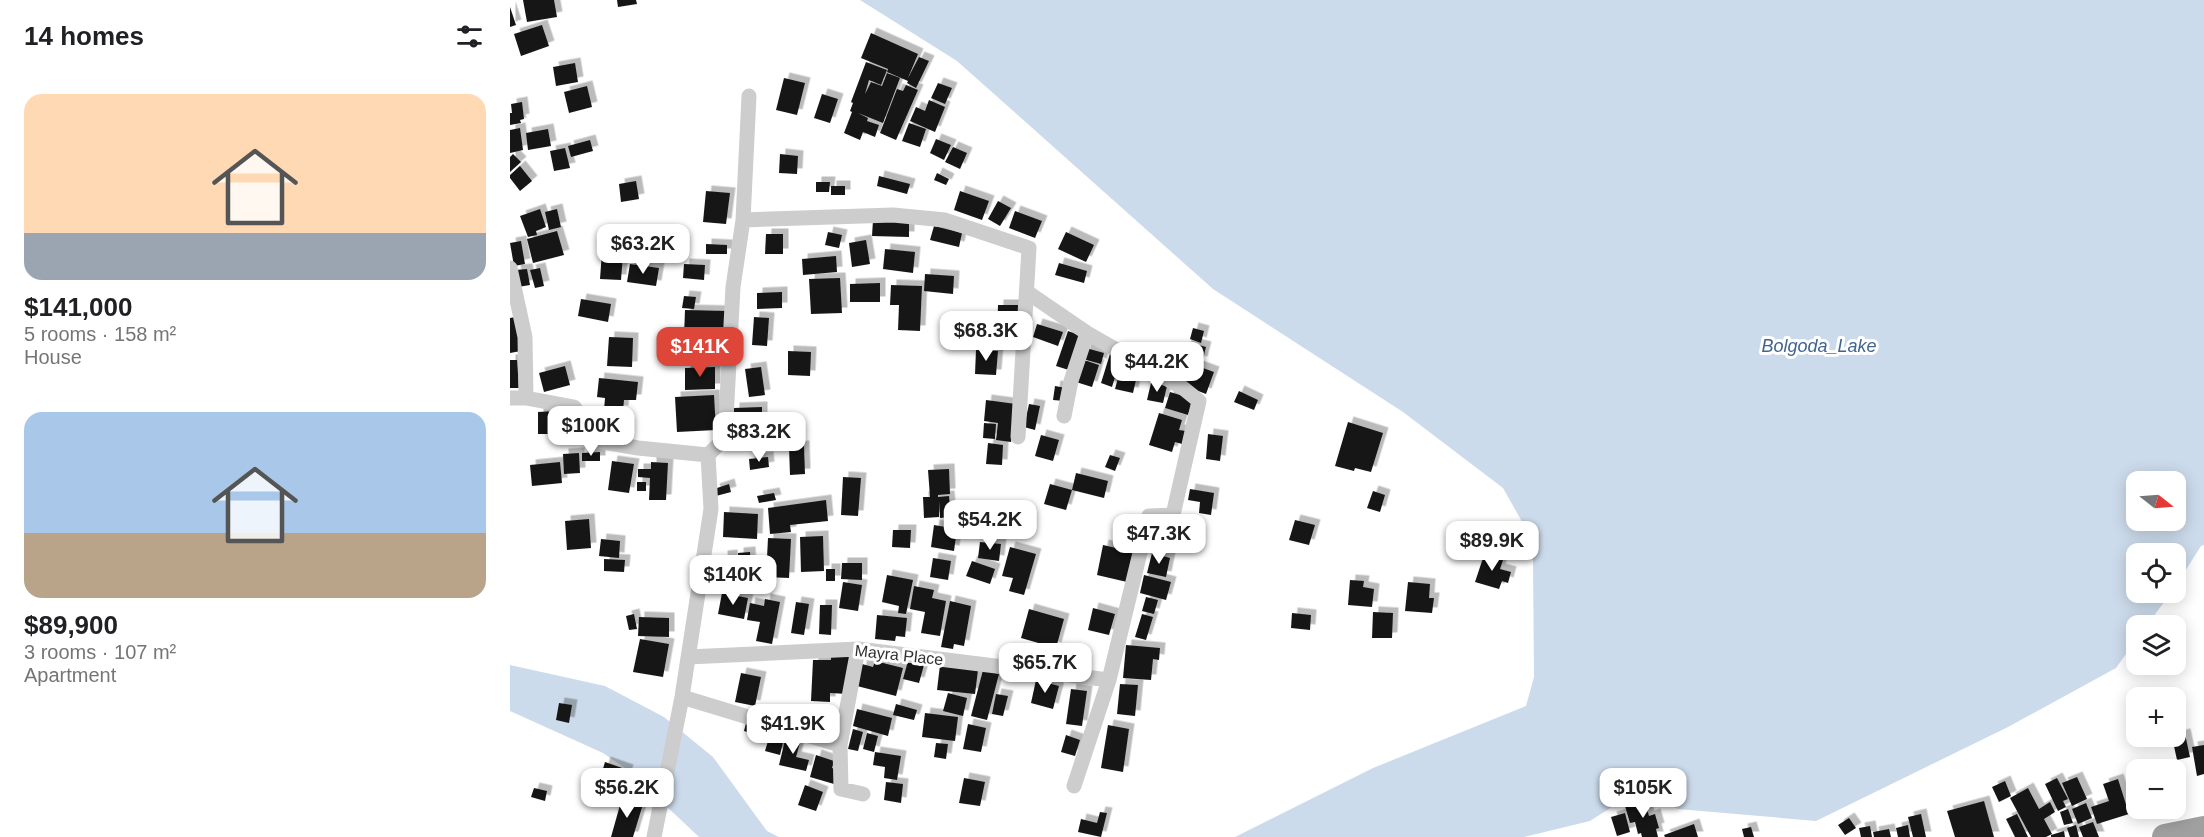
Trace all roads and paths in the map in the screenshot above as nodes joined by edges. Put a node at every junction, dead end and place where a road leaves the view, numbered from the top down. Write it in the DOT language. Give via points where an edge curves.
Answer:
graph roads {
  1 [pos="749,96"];
  2 [pos="743,220"];
  3 [pos="510,268"];
  4 [pos="1028,292"];
  5 [pos="1087,333"];
  6 [pos="510,398"];
  7 [pos="526,398"];
  8 [pos="1064,416"];
  9 [pos="1018,437"];
  10 [pos="708,455"];
  11 [pos="858,648"];
  12 [pos="688,657"];
  13 [pos="1109,680"];
  14 [pos="681,700"];
  15 [pos="840,745"];
  16 [pos="1074,786"];
  17 [pos="863,794"];
  18 [pos="2204,829"];
  19 [pos="654,837"];
  20 [pos="2165,837"];
  1 -- 2 [label="street"];
  2 -- 4 [label="street" via="893,215 945,220 1029,248"];
  2 -- 10 [label="street" via="733,287 725,438"];
  3 -- 7 [label="street" via="525,337"];
  4 -- 5 [label="street"];
  4 -- 9 [label="street"];
  5 -- 8 [label="street"];
  5 -- 13 [label="street" via="1199,401 1173,515 1149,516"];
  6 -- 7 [label="street"];
  7 -- 10 [label="street" via="574,407 597,441"];
  10 -- 12 [label="street" via="711,509"];
  11 -- 12 [label="street, Mayra Place"];
  11 -- 13 [label="street, Mayra Place"];
  11 -- 15 [label="street"];
  12 -- 14 [label="street"];
  13 -- 16 [label="street"];
  14 -- 15 [label="street"];
  14 -- 19 [label="street"];
  15 -- 17 [label="street" via="840,789"];
  18 -- 20 [label="highway"];
}
